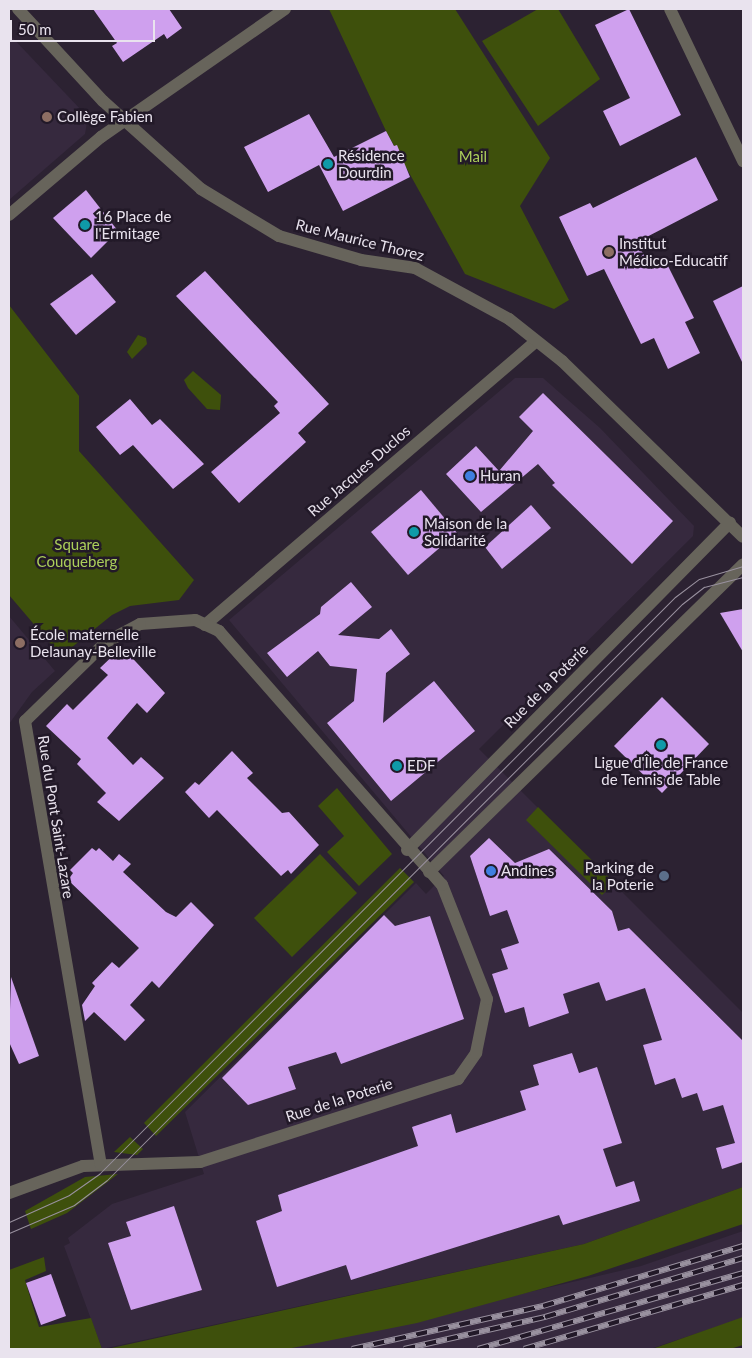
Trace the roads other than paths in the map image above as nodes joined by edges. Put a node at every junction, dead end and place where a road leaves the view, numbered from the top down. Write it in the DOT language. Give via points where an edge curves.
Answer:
graph roads {
  1 [pos="18,9"];
  2 [pos="285,9"];
  3 [pos="670,9"];
  4 [pos="126,122"];
  5 [pos="743,161"];
  6 [pos="9,215"];
  7 [pos="535,342"];
  8 [pos="730,523"];
  9 [pos="743,536"];
  10 [pos="743,564"];
  11 [pos="205,625"];
  12 [pos="407,850"];
  13 [pos="429,872"];
  14 [pos="101,1165"];
  15 [pos="9,1192"];
  1 -- 4 [label="street, Rue Maurice Thorez"];
  2 -- 4 [label="street"];
  3 -- 5 [label="street"];
  4 -- 6 [label="street" via="101,137"];
  4 -- 7 [label="street, Rue Maurice Thorez" via="201,189 279,236 361,260 415,268 509,319"];
  7 -- 8 [label="street, Rue Maurice Thorez" via="562,361"];
  7 -- 11 [label="street, Rue Jacques Duclos"];
  8 -- 9 [label="street, Rue Maurice Thorez"];
  8 -- 12 [label="street, Rue de la Poterie"];
  10 -- 13 [label="street"];
  11 -- 12 [label="street, Rue du Pont Saint-Lazare" via="218,631"];
  11 -- 14 [label="street, Rue du Pont Saint-Lazare" via="195,620 140,624 114,638 25,721 86,1094"];
  12 -- 13 [label="street, Rue de la Poterie"];
  13 -- 14 [label="street, Rue de la Poterie" via="442,885 462,928 487,999 476,1053 458,1079 200,1162"];
  14 -- 15 [label="street, Rue de la Poterie" via="83,1166"];
}
